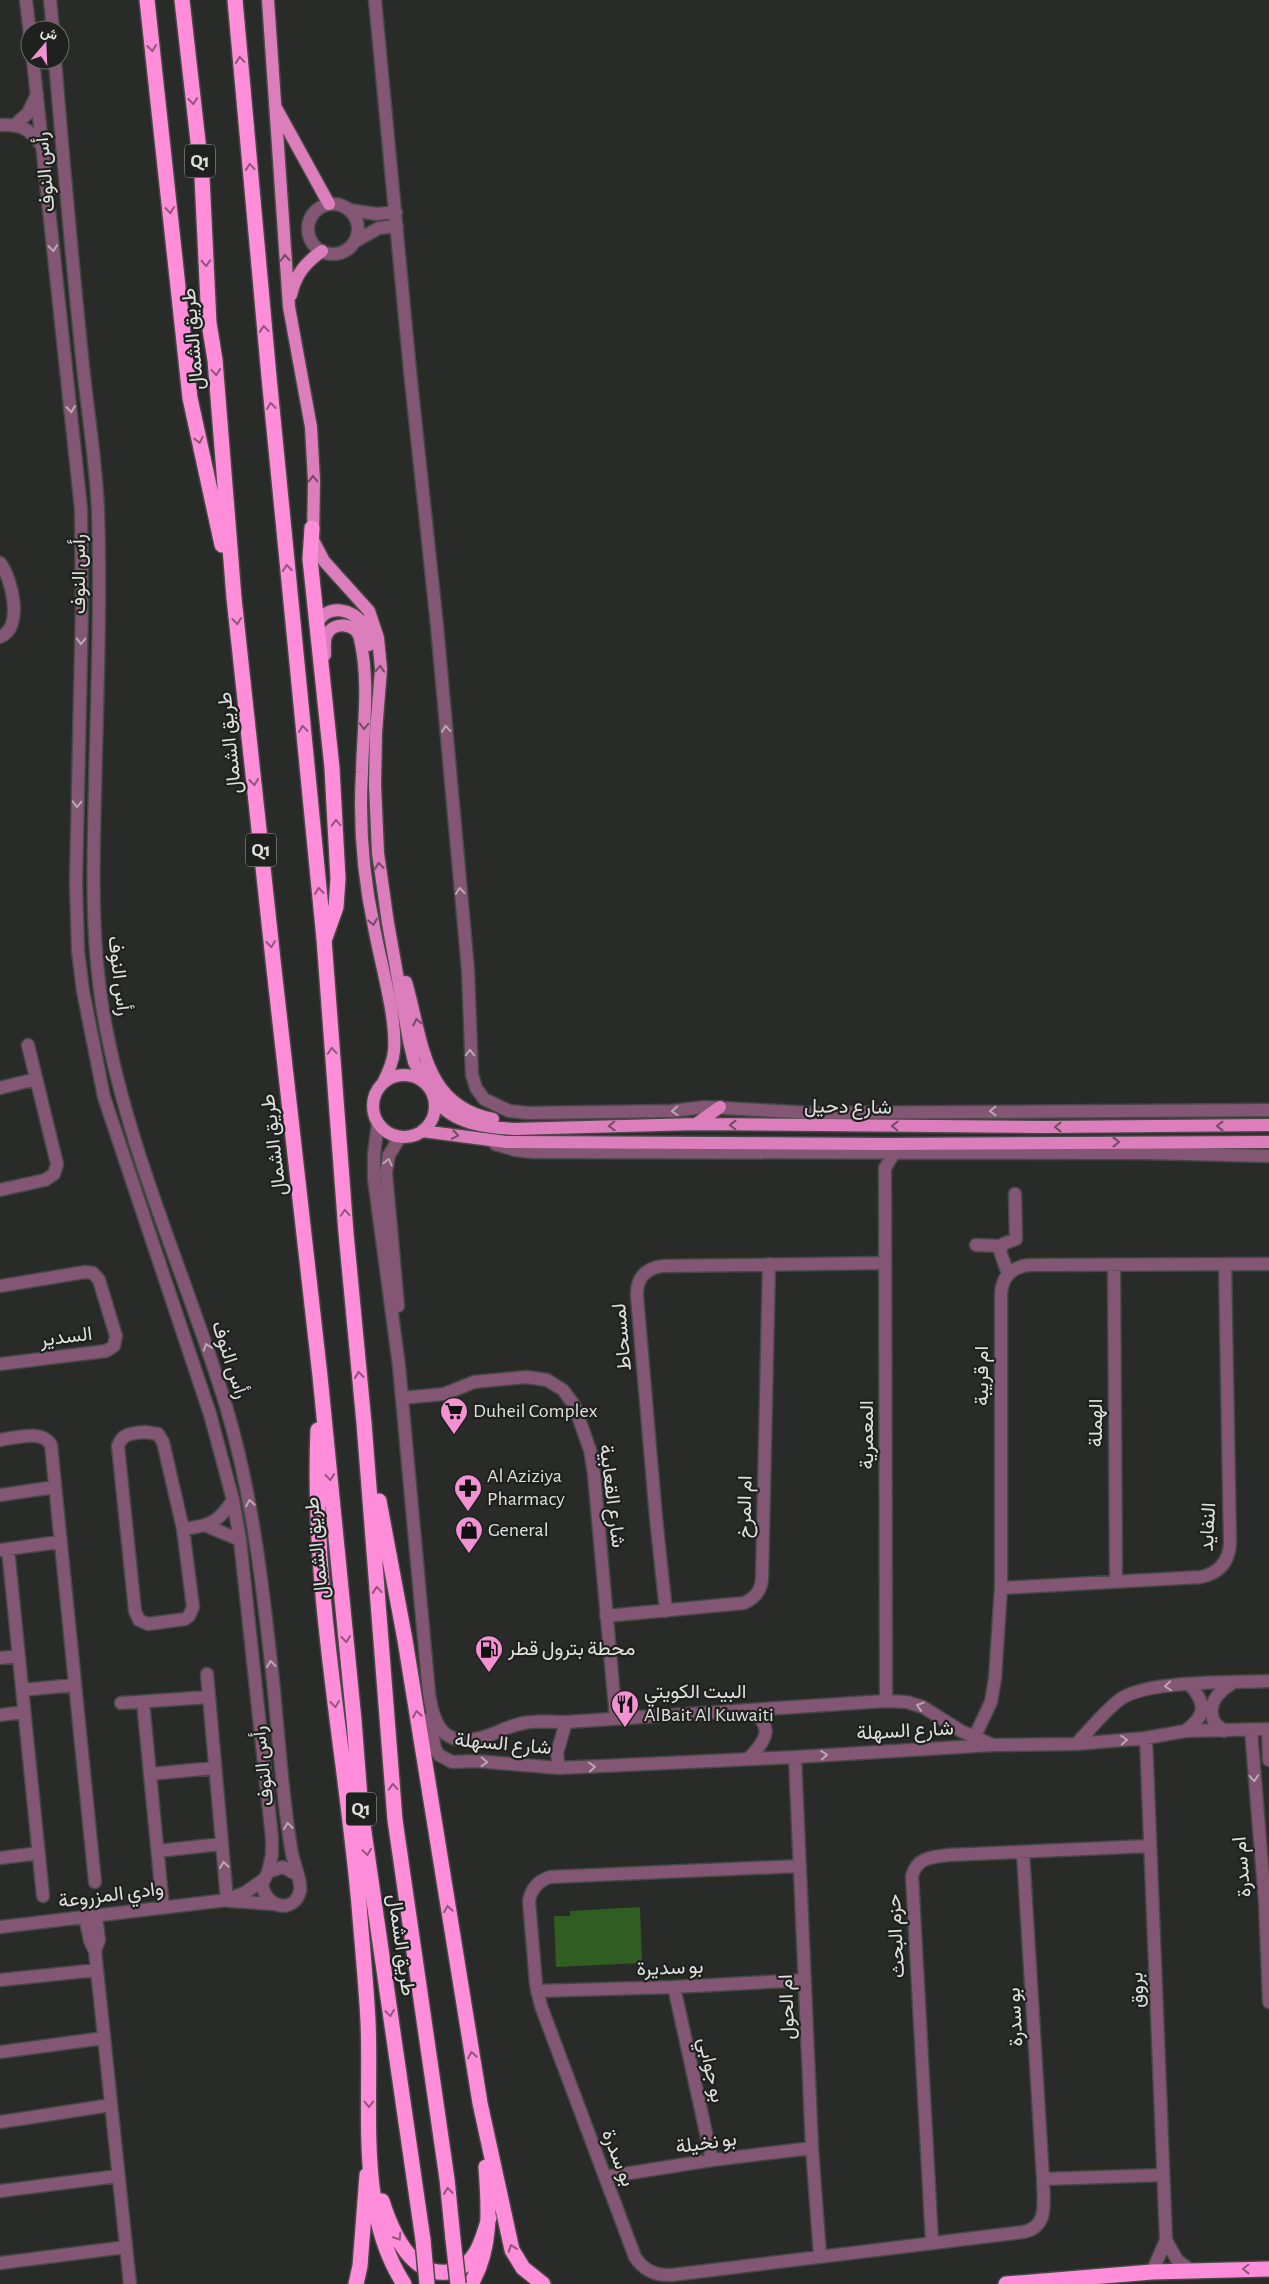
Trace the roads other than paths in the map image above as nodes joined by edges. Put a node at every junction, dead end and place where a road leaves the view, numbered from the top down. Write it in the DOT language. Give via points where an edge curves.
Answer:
graph roads {
  1 [pos="26,0"];
  2 [pos="50,0"];
  3 [pos="147,0"];
  4 [pos="182,0"];
  5 [pos="235,0"];
  6 [pos="268,0"];
  7 [pos="375,0"];
  8 [pos="28,20"];
  9 [pos="52,20"];
  10 [pos="34,70"];
  11 [pos="56,70"];
  12 [pos="37,94"];
  13 [pos="274,105"];
  14 [pos="16,124"];
  15 [pos="0,125"];
  16 [pos="42,146"];
  17 [pos="329,204"];
  18 [pos="349,210"];
  19 [pos="396,212"];
  20 [pos="398,226"];
  21 [pos="354,242"];
  22 [pos="322,251"];
  23 [pos="289,307"];
  24 [pos="312,528"];
  25 [pos="0,562"];
  26 [pos="234,598"];
  27 [pos="317,624"];
  28 [pos="0,637"];
  29 [pos="366,690"];
  30 [pos="324,692"];
  31 [pos="388,923"];
  32 [pos="324,940"];
  33 [pos="28,1045"];
  34 [pos="36,1080"];
  35 [pos="424,1082"];
  36 [pos="383,1083"];
  37 [pos="0,1088"];
  38 [pos="435,1099"];
  39 [pos="720,1107"];
  40 [pos="1269,1110"];
  41 [pos="378,1123"];
  42 [pos="696,1124"];
  43 [pos="1269,1126"];
  44 [pos="564,1128"];
  45 [pos="422,1131"];
  46 [pos="400,1137"];
  47 [pos="487,1141"];
  48 [pos="1186,1142"];
  49 [pos="1269,1142"];
  50 [pos="700,1143"];
  51 [pos="1269,1150"];
  52 [pos="724,1152"];
  53 [pos="876,1153"];
  54 [pos="894,1153"];
  55 [pos="1269,1156"];
  56 [pos="885,1168"];
  57 [pos="0,1190"];
  58 [pos="1015,1194"];
  59 [pos="976,1245"];
  60 [pos="1001,1246"];
  61 [pos="884,1263"];
  62 [pos="768,1264"];
  63 [pos="1225,1264"];
  64 [pos="1269,1264"];
  65 [pos="1114,1265"];
  66 [pos="1008,1274"];
  67 [pos="0,1286"];
  68 [pos="0,1364"];
  69 [pos="399,1366"];
  70 [pos="320,1376"];
  71 [pos="402,1398"];
  72 [pos="364,1423"];
  73 [pos="0,1440"];
  74 [pos="55,1487"];
  75 [pos="0,1495"];
  76 [pos="233,1500"];
  77 [pos="207,1526"];
  78 [pos="183,1529"];
  79 [pos="240,1540"];
  80 [pos="59,1542"];
  81 [pos="4,1550"];
  82 [pos="1116,1582"];
  83 [pos="1000,1588"];
  84 [pos="6,1603"];
  85 [pos="666,1611"];
  86 [pos="606,1616"];
  87 [pos="18,1656"];
  88 [pos="0,1658"];
  89 [pos="207,1674"];
  90 [pos="1269,1681"];
  91 [pos="1234,1682"];
  92 [pos="74,1685"];
  93 [pos="1190,1685"];
  94 [pos="22,1690"];
  95 [pos="208,1697"];
  96 [pos="886,1701"];
  97 [pos="143,1702"];
  98 [pos="121,1703"];
  99 [pos="749,1710"];
  100 [pos="431,1711"];
  101 [pos="24,1712"];
  102 [pos="0,1715"];
  103 [pos="616,1719"];
  104 [pos="566,1722"];
  105 [pos="1269,1729"];
  106 [pos="1251,1730"];
  107 [pos="1185,1731"];
  108 [pos="1224,1731"];
  109 [pos="974,1738"];
  110 [pos="1146,1738"];
  111 [pos="1076,1744"];
  112 [pos="993,1745"];
  113 [pos="794,1757"];
  114 [pos="749,1758"];
  115 [pos="1269,1760"];
  116 [pos="214,1768"];
  117 [pos="559,1768"];
  118 [pos="150,1774"];
  119 [pos="1263,1830"];
  120 [pos="221,1844"];
  121 [pos="1150,1846"];
  122 [pos="158,1852"];
  123 [pos="1023,1852"];
  124 [pos="39,1853"];
  125 [pos="0,1858"];
  126 [pos="800,1866"];
  127 [pos="296,1874"];
  128 [pos="266,1876"];
  129 [pos="95,1882"];
  130 [pos="43,1896"];
  131 [pos="227,1900"];
  132 [pos="1267,1902"];
  133 [pos="272,1904"];
  134 [pos="163,1908"];
  135 [pos="91,1917"];
  136 [pos="0,1927"];
  137 [pos="1268,1957"];
  138 [pos="97,1970"];
  139 [pos="0,1980"];
  140 [pos="805,1980"];
  141 [pos="674,1987"];
  142 [pos="537,1991"];
  143 [pos="1269,2002"];
  144 [pos="104,2038"];
  145 [pos="0,2052"];
  146 [pos="480,2103"];
  147 [pos="111,2105"];
  148 [pos="0,2122"];
  149 [pos="812,2148"];
  150 [pos="370,2158"];
  151 [pos="712,2160"];
  152 [pos="1163,2175"];
  153 [pos="118,2176"];
  154 [pos="605,2177"];
  155 [pos="1042,2179"];
  156 [pos="0,2190"];
  157 [pos="489,2218"];
  158 [pos="1166,2240"];
  159 [pos="932,2242"];
  160 [pos="126,2248"];
  161 [pos="820,2256"];
  162 [pos="0,2263"];
  163 [pos="1269,2269"];
  164 [pos="1190,2270"];
  165 [pos="1152,2272"];
  166 [pos="130,2284"];
  167 [pos="356,2284"];
  168 [pos="404,2284"];
  169 [pos="427,2284"];
  170 [pos="458,2284"];
  171 [pos="472,2284"];
  172 [pos="543,2284"];
  173 [pos="1006,2284"];
  1 -- 8 [label="street"];
  2 -- 9 [label="street"];
  3 -- 26 [label="highway, one-way" via="190,398"];
  4 -- 26 [label="highway, طريق الشمال / Q1, one-way" via="202,177 209,323 216,369"];
  32 -- 5 [label="highway, طريق الشمال / Q1, one-way" via="268,377"];
  6 -- 13 [label="main road"];
  7 -- 19 [label="street"];
  10 -- 12 [label="street, رأس النوف"];
  127 -- 11 [label="street, رأس النوف, one-way" via="287,1825 265,1608 249,1498 227,1409 121,1093 100,988 93,883 98,508"];
  12 -- 14 [label="street" via="28,113"];
  12 -- 16 [label="street, رأس النوف"];
  13 -- 17 [label="main road"];
  23 -- 13 [label="main road, one-way"];
  14 -- 15 [label="street"];
  14 -- 16 [label="street"];
  16 -- 76 [label="street, رأس النوف, one-way" via="81,509 76,883 83,991 104,1097 202,1388"];
  17 -- 18 [label="street"];
  17 -- 22 [label="street" via="315,211 308,225 311,240"];
  18 -- 19 [label="street" via="377,214"];
  18 -- 21 [label="street" via="357,221"];
  19 -- 20 [label="street"];
  20 -- 21 [label="street" via="379,228"];
  39 -- 20 [label="street, شارع دحيل, one-way" via="671,1111 508,1111 484,1099 476,1088 470,1060 468,970"];
  21 -- 22 [label="street" via="340,253"];
  22 -- 23 [label="main road" via="300,270"];
  24 -- 23 [label="main road, one-way" via="311,427"];
  24 -- 27 [label="highway" via="310,551"];
  31 -- 24 [label="main road, one-way" via="380,875 375,808 381,668 378,638 373,618 365,605 320,556"];
  25 -- 28 [label="street" via="8,579 15,619 8,633"];
  26 -- 70 [label="highway, طريق الشمال / Q1, one-way"];
  27 -- 29 [label="main road" via="321,616 334,610 351,614 360,621 369,647"];
  27 -- 30 [label="highway"];
  29 -- 30 [label="main road" via="360,636 352,627 340,625 330,630 325,641"];
  29 -- 36 [label="main road, one-way" via="362,849 394,1042 392,1063"];
  32 -- 30 [label="highway, one-way" via="334,916 338,889 335,806"];
  31 -- 35 [label="main road" via="412,1052"];
  44 -- 31 [label="main road, one-way" via="486,1118 448,1099 427,1063"];
  72 -- 32 [label="highway, طريق الشمال / Q1, one-way"];
  33 -- 34 [label="street"];
  34 -- 37 [label="street"];
  34 -- 57 [label="street" via="57,1164 54,1174 45,1180"];
  35 -- 36 [label="main road" via="417,1077 399,1075"];
  35 -- 38 [label="main road"];
  36 -- 41 [label="main road" via="374,1098 374,1115"];
  38 -- 44 [label="main road, شارع دحيل" via="453,1117 474,1124 514,1129"];
  38 -- 45 [label="main road" via="433,1117"];
  40 -- 39 [label="street, شارع دحيل, one-way" via="814,1113"];
  39 -- 42 [label="main road"];
  41 -- 46 [label="main road"];
  41 -- 69 [label="street" via="374,1179"];
  43 -- 42 [label="main road, شارع دحيل, one-way"];
  42 -- 44 [label="main road, شارع دحيل, one-way"];
  45 -- 46 [label="main road"];
  45 -- 47 [label="main road, شارع دحيل, one-way"];
  69 -- 46 [label="street, one-way" via="398,1310 386,1173 389,1155"];
  47 -- 50 [label="main road, شارع دحيل"];
  47 -- 52 [label="street, شارع دحيل" via="533,1152"];
  48 -- 49 [label="main road, شارع دحيل"];
  50 -- 48 [label="main road, شارع دحيل, one-way"];
  48 -- 51 [label="main road"];
  50 -- 52 [label="main road"];
  52 -- 53 [label="street, شارع دحيل"];
  53 -- 54 [label="street, شارع دحيل"];
  53 -- 56 [label="street"];
  54 -- 55 [label="street, شارع دحيل" via="1147,1152"];
  54 -- 56 [label="street"];
  56 -- 61 [label="street, المعمرية"];
  58 -- 60 [label="street" via="1016,1239"];
  59 -- 60 [label="street"];
  60 -- 66 [label="street" via="1000,1253"];
  61 -- 62 [label="street, لمسحاط"];
  61 -- 96 [label="street, المعمرية"];
  62 -- 85 [label="street, ام المرخ" via="762,1584 754,1597 744,1603"];
  62 -- 85 [label="street, لمسحاط" via="656,1267 643,1274 639,1281 637,1296"];
  63 -- 64 [label="street"];
  63 -- 65 [label="street"];
  63 -- 82 [label="street, النفايد" via="1230,1543 1227,1559 1209,1575"];
  65 -- 66 [label="street" via="1029,1265"];
  65 -- 82 [label="street, الهملة"];
  66 -- 83 [label="street, ام قريبة" via="1001,1294"];
  67 -- 68 [label="street, السدير" via="85,1272 93,1274 99,1280 116,1336 114,1346 106,1351"];
  69 -- 71 [label="street"];
  70 -- 150 [label="highway, one-way" via="316,1470 322,1578 360,1919 368,2022"];
  70 -- 169 [label="highway, طريق الشمال / Q1, one-way, bridge" via="361,1811"];
  71 -- 86 [label="street, شارع القعابية" via="438,1395 474,1382 526,1377 547,1380 563,1390 574,1405 592,1461"];
  71 -- 100 [label="street"];
  146 -- 72 [label="highway, one-way" via="405,1640"];
  170 -- 72 [label="highway, طريق الشمال / Q1, one-way, bridge" via="447,2179 395,1820"];
  73 -- 74 [label="street" via="46,1438 51,1445"];
  74 -- 75 [label="street"];
  74 -- 80 [label="street"];
  76 -- 77 [label="street" via="218,1519"];
  76 -- 79 [label="street, رأس النوف"];
  77 -- 78 [label="street"];
  77 -- 79 [label="street"];
  78 -- 78 [label="street" via="161,1438 150,1431 126,1434 120,1441 119,1451 135,1611 144,1622 180,1621 192,1612"];
  79 -- 128 [label="street, رأس النوف" via="272,1838 272,1855"];
  80 -- 81 [label="street"];
  80 -- 92 [label="street"];
  81 -- 84 [label="street"];
  82 -- 83 [label="street, النفايد"];
  83 -- 109 [label="street, ام قريبة" via="994,1695"];
  84 -- 87 [label="street"];
  85 -- 86 [label="street, ام المرخ"];
  86 -- 103 [label="street, شارع القعابية"];
  87 -- 88 [label="street"];
  87 -- 94 [label="street"];
  89 -- 95 [label="street"];
  90 -- 91 [label="street"];
  91 -- 93 [label="street"];
  91 -- 108 [label="street" via="1219,1693 1212,1706 1214,1722"];
  92 -- 94 [label="street"];
  92 -- 129 [label="street"];
  93 -- 107 [label="street" via="1198,1693 1203,1708 1198,1720"];
  93 -- 111 [label="street, one-way" via="1142,1689 1121,1698"];
  94 -- 101 [label="street"];
  95 -- 97 [label="street"];
  95 -- 116 [label="street"];
  96 -- 99 [label="street, شارع السهلة"];
  109 -- 96 [label="street, شارع السهلة, one-way" via="923,1707"];
  97 -- 98 [label="street"];
  97 -- 118 [label="street"];
  99 -- 103 [label="street, شارع السهلة"];
  99 -- 114 [label="street" via="762,1718 766,1728 763,1742"];
  100 -- 104 [label="street, شارع السهلة" via="444,1734 462,1739 479,1738 525,1722"];
  100 -- 117 [label="street, شارع السهلة, one-way" via="432,1742 445,1759 459,1763 493,1762"];
  101 -- 102 [label="street"];
  101 -- 124 [label="street"];
  103 -- 104 [label="street, شارع السهلة"];
  104 -- 117 [label="street" via="557,1752"];
  105 -- 106 [label="street, شارع السهلة"];
  105 -- 115 [label="street"];
  106 -- 108 [label="street, شارع السهلة"];
  106 -- 119 [label="street, ام سدرة, one-way"];
  107 -- 108 [label="street, شارع السهلة"];
  107 -- 110 [label="street, شارع السهلة"];
  109 -- 112 [label="street, شارع السهلة"];
  111 -- 110 [label="street, شارع السهلة, one-way"];
  110 -- 121 [label="street, بروق"];
  111 -- 112 [label="street, شارع السهلة"];
  113 -- 112 [label="street, شارع السهلة, one-way"];
  113 -- 114 [label="street, شارع السهلة"];
  113 -- 126 [label="street, ام الحول"];
  117 -- 114 [label="street, شارع السهلة, one-way"];
  116 -- 118 [label="street"];
  116 -- 120 [label="street"];
  118 -- 122 [label="street"];
  119 -- 132 [label="street, ام سدرة"];
  120 -- 122 [label="street"];
  131 -- 120 [label="street, one-way"];
  121 -- 123 [label="street, حزم البحث"];
  121 -- 152 [label="street, بروق"];
  122 -- 134 [label="street"];
  123 -- 155 [label="street, بو سدرة"];
  123 -- 159 [label="street, حزم البحث" via="930,1857 917,1864 912,1876"];
  124 -- 125 [label="street"];
  124 -- 130 [label="street"];
  126 -- 140 [label="street, ام الحول"];
  126 -- 142 [label="street, بو سدرة" via="550,1877 542,1880 530,1894 529,1901"];
  127 -- 128 [label="street" via="282,1867"];
  127 -- 133 [label="street" via="300,1887 296,1898 286,1905"];
  128 -- 131 [label="street, وادي المزروعة" via="246,1892"];
  128 -- 133 [label="street" via="263,1894"];
  131 -- 133 [label="street, وادي المزروعة"];
  131 -- 134 [label="street, وادي المزروعة"];
  132 -- 137 [label="street, ام سدرة"];
  134 -- 135 [label="street, وادي المزروعة"];
  135 -- 136 [label="street, وادي المزروعة"];
  135 -- 138 [label="street" via="99,1940 95,1951"];
  137 -- 143 [label="street, ام سدرة"];
  138 -- 139 [label="street"];
  138 -- 144 [label="street"];
  140 -- 141 [label="street, بو سديرة"];
  140 -- 149 [label="street, ام الحول"];
  141 -- 142 [label="street, بو سديرة"];
  141 -- 151 [label="street, بو جوابي"];
  142 -- 154 [label="street, بو سدرة"];
  144 -- 145 [label="street"];
  144 -- 147 [label="street"];
  146 -- 157 [label="highway"];
  172 -- 146 [label="highway, one-way" via="523,2268 512,2250"];
  147 -- 148 [label="street"];
  147 -- 153 [label="street"];
  149 -- 151 [label="street, بو نخيلة"];
  149 -- 161 [label="street, ام الحول"];
  150 -- 157 [label="highway, one-way" via="393,2229 411,2256 429,2270 451,2271 470,2260 479,2248"];
  150 -- 167 [label="highway"];
  150 -- 168 [label="highway" via="383,2242"];
  151 -- 154 [label="street, بو نخيلة"];
  152 -- 155 [label="street"];
  152 -- 158 [label="street, بروق"];
  153 -- 156 [label="street"];
  153 -- 160 [label="street"];
  154 -- 161 [label="street, بو سدرة" via="636,2256 644,2268 657,2274 672,2275"];
  155 -- 159 [label="street, بو سدرة" via="1043,2215 1034,2228"];
  157 -- 171 [label="highway" via="482,2262"];
  158 -- 164 [label="street, بروق" via="1177,2260"];
  158 -- 165 [label="street, بروق"];
  159 -- 161 [label="street, بو سدرة"];
  160 -- 162 [label="street"];
  160 -- 166 [label="street"];
  163 -- 164 [label="highway, one-way"];
  164 -- 165 [label="highway"];
  165 -- 173 [label="highway"];
}
